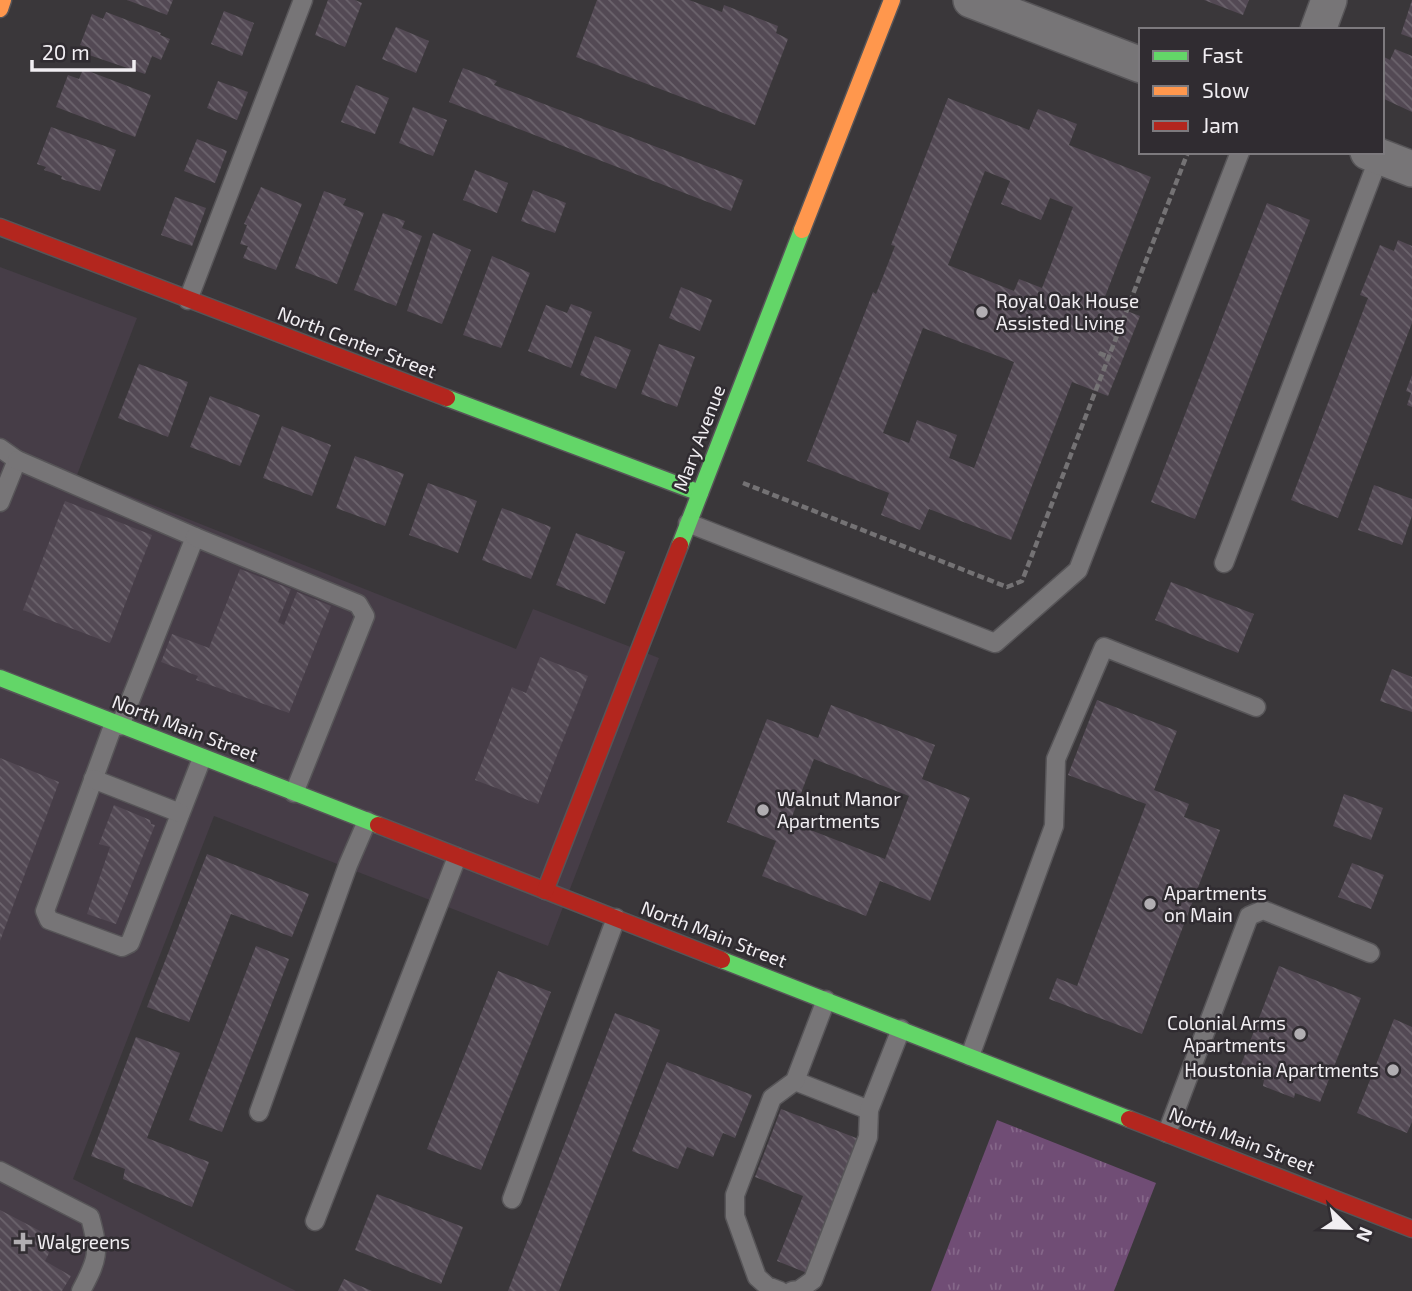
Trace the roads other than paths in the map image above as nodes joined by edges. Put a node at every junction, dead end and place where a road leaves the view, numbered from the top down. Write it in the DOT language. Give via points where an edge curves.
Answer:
graph roads {
  1 [pos="3,0"];
  2 [pos="303,0"];
  3 [pos="892,0"];
  4 [pos="971,0"];
  5 [pos="1329,0"];
  6 [pos="0,9"];
  7 [pos="1319,28"];
  8 [pos="1139,64"];
  9 [pos="1239,154"];
  10 [pos="1374,154"];
  11 [pos="1412,169"];
  12 [pos="0,227"];
  13 [pos="188,300"];
  14 [pos="0,448"];
  15 [pos="16,460"];
  16 [pos="700,493"];
  17 [pos="0,502"];
  18 [pos="688,523"];
  19 [pos="195,537"];
  20 [pos="1224,563"];
  21 [pos="0,678"];
  22 [pos="1256,707"];
  23 [pos="117,725"];
  24 [pos="202,758"];
  25 [pos="93,779"];
  26 [pos="294,793"];
  27 [pos="180,813"];
  28 [pos="367,821"];
  29 [pos="457,857"];
  30 [pos="545,891"];
  31 [pos="616,918"];
  32 [pos="1370,953"];
  33 [pos="826,1000"];
  34 [pos="901,1029"];
  35 [pos="970,1056"];
  36 [pos="795,1081"];
  37 [pos="869,1110"];
  38 [pos="259,1112"];
  39 [pos="1167,1133"];
  40 [pos="0,1171"];
  41 [pos="512,1199"];
  42 [pos="315,1221"];
  43 [pos="1412,1229"];
  44 [pos="771,1289"];
  45 [pos="81,1291"];
  46 [pos="792,1291"];
  1 -- 6 [label="street"];
  2 -- 13 [label="lane"];
  3 -- 16 [label="street, Mary Avenue"];
  4 -- 8 [label="street"];
  5 -- 7 [label="street"];
  9 -- 18 [label="lane" via="1078,570 995,643"];
  10 -- 11 [label="street"];
  10 -- 20 [label="lane"];
  12 -- 13 [label="street, North Center Street"];
  13 -- 16 [label="street, North Center Street"];
  14 -- 15 [label="lane"];
  15 -- 17 [label="lane"];
  15 -- 19 [label="lane"];
  16 -- 18 [label="street, Mary Avenue"];
  18 -- 30 [label="street, Mary Avenue"];
  19 -- 23 [label="lane"];
  19 -- 26 [label="lane" via="358,604 365,615"];
  21 -- 23 [label="street, North Main Street"];
  22 -- 35 [label="lane" via="1104,647 1056,759 1054,826"];
  23 -- 24 [label="street, North Main Street"];
  23 -- 25 [label="lane"];
  24 -- 26 [label="street, North Main Street"];
  24 -- 27 [label="lane"];
  25 -- 27 [label="lane"];
  25 -- 27 [label="lane" via="45,911 49,920 122,947 130,943"];
  26 -- 28 [label="street, North Main Street"];
  28 -- 29 [label="street, North Main Street"];
  28 -- 38 [label="lane"];
  29 -- 30 [label="street, North Main Street"];
  29 -- 42 [label="lane"];
  30 -- 31 [label="street, North Main Street"];
  31 -- 33 [label="street, North Main Street"];
  31 -- 41 [label="lane"];
  32 -- 39 [label="lane" via="1263,910 1249,916"];
  33 -- 34 [label="street, North Main Street"];
  33 -- 36 [label="lane"];
  34 -- 35 [label="street, North Main Street"];
  34 -- 37 [label="lane"];
  35 -- 39 [label="street, North Main Street"];
  36 -- 37 [label="lane"];
  36 -- 44 [label="lane" via="772,1098 735,1195 735,1216 757,1277"];
  37 -- 46 [label="lane" via="868,1137 813,1280"];
  39 -- 43 [label="street, North Main Street"];
  40 -- 45 [label="lane" via="90,1217 98,1243 95,1264"];
}
